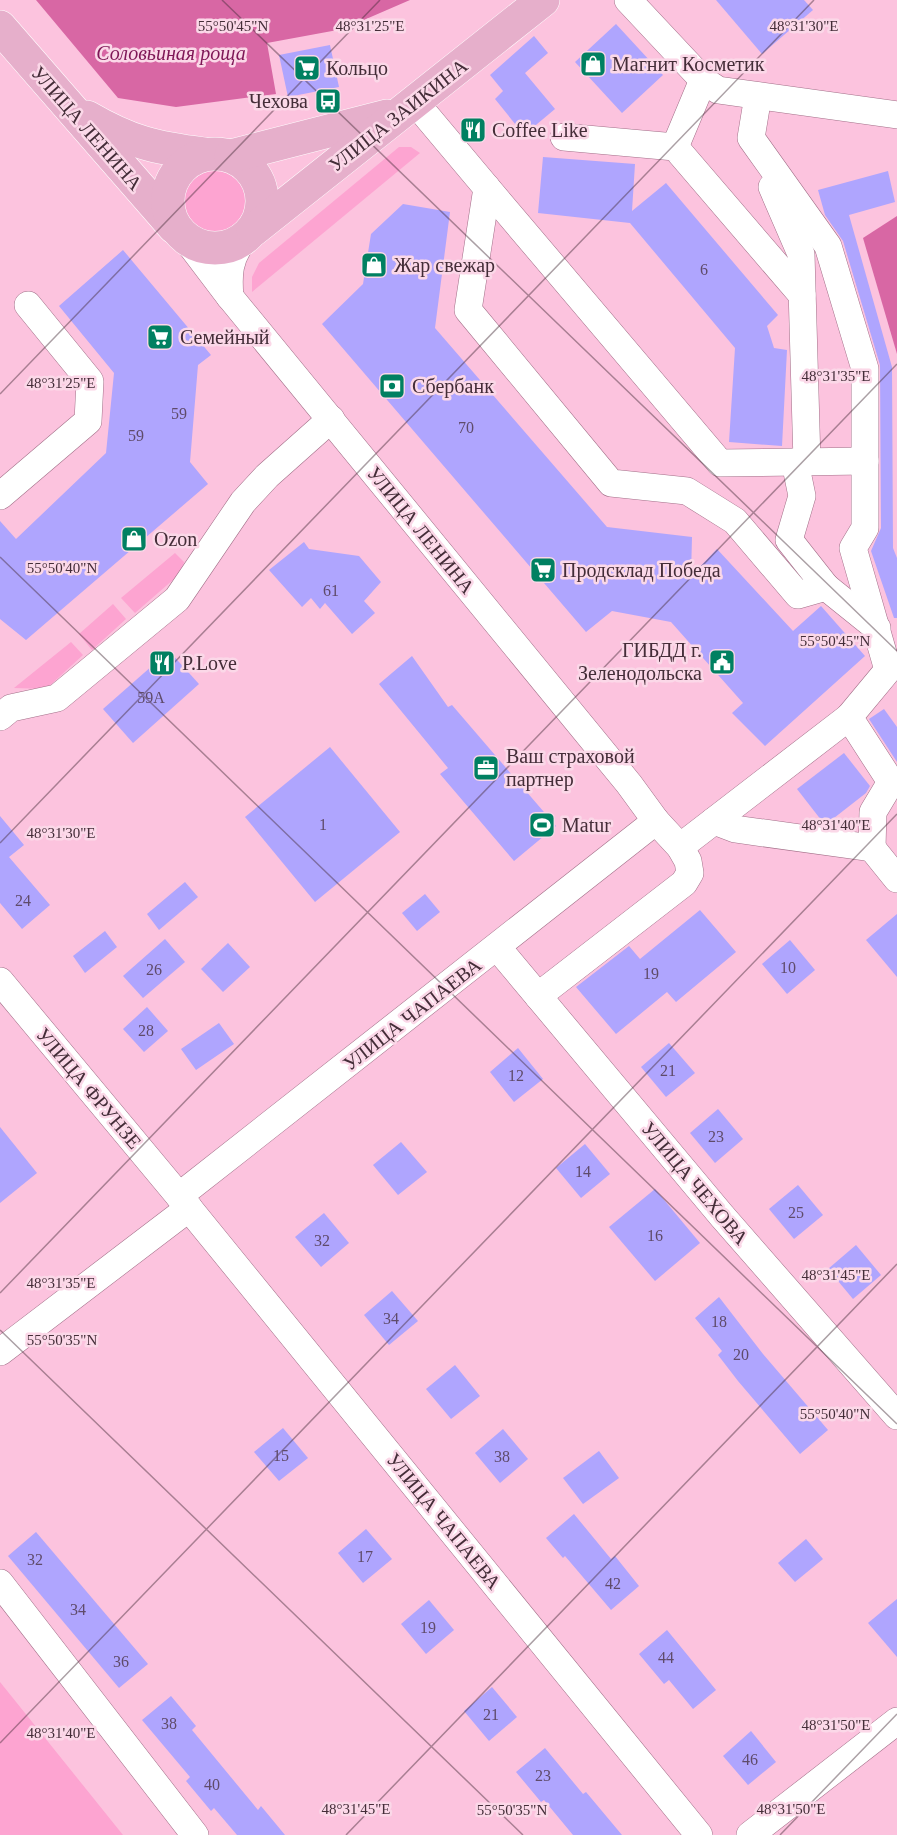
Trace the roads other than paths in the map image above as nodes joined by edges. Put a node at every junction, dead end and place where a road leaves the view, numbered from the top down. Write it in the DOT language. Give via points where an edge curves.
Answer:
graph roads {
  1 [pos="543,0"];
  2 [pos="628,0"];
  3 [pos="3,35"];
  4 [pos="703,80"];
  5 [pos="758,96"];
  6 [pos="66,105"];
  7 [pos="407,107"];
  8 [pos="897,115"];
  9 [pos="564,137"];
  10 [pos="751,138"];
  11 [pos="675,147"];
  12 [pos="217,155"];
  13 [pos="487,188"];
  14 [pos="181,234"];
  15 [pos="248,235"];
  16 [pos="802,295"];
  17 [pos="230,297"];
  18 [pos="28,305"];
  19 [pos="331,419"];
  20 [pos="865,461"];
  21 [pos="801,462"];
  22 [pos="720,463"];
  23 [pos="0,496"];
  24 [pos="711,506"];
  25 [pos="826,587"];
  26 [pos="877,628"];
  27 [pos="0,717"];
  28 [pos="849,717"];
  29 [pos="656,821"];
  30 [pos="714,821"];
  31 [pos="680,847"];
  32 [pos="872,848"];
  33 [pos="897,879"];
  34 [pos="497,947"];
  35 [pos="0,981"];
  36 [pos="538,996"];
  37 [pos="184,1202"];
  38 [pos="0,1352"];
  39 [pos="897,1416"];
  40 [pos="0,1583"];
  41 [pos="897,1721"];
  42 [pos="195,1835"];
  43 [pos="699,1835"];
  44 [pos="750,1835"];
  1 -- 7 [label="main road, УЛИЦА ЗАИКИНА"];
  2 -- 4 [label="street"];
  3 -- 6 [label="main road, УЛИЦА ЛЕНИНА"];
  4 -- 5 [label="street" via="718,90"];
  4 -- 11 [label="street"];
  5 -- 8 [label="street"];
  5 -- 10 [label="street"];
  6 -- 12 [label="main road" via="122,137 165,149"];
  6 -- 14 [label="main road, УЛИЦА ЛЕНИНА"];
  7 -- 12 [label="main road"];
  7 -- 13 [label="street"];
  7 -- 15 [label="main road, УЛИЦА ЗАИКИНА"];
  9 -- 11 [label="street"];
  10 -- 16 [label="street" via="801,254"];
  10 -- 20 [label="street" via="828,246 865,369"];
  11 -- 16 [label="street"];
  12 -- 14 [label="main road" via="189,160 170,184 169,214"];
  12 -- 15 [label="main road" via="244,164 260,188 260,217"];
  13 -- 22 [label="street"];
  13 -- 24 [label="street" via="468,310 611,483 687,491"];
  14 -- 15 [label="main road" via="200,246 214,249 229,247"];
  14 -- 17 [label="street, УЛИЦА ЛЕНИНА"];
  15 -- 17 [label="street, УЛИЦА ЗАИКИНА" via="233,255 228,273"];
  16 -- 21 [label="street"];
  17 -- 19 [label="street, УЛИЦА ЛЕНИНА"];
  18 -- 23 [label="street" via="90,381 88,421"];
  19 -- 27 [label="street" via="243,502 177,599 57,698 11,708"];
  19 -- 29 [label="street, УЛИЦА ЛЕНИНА"];
  20 -- 21 [label="street"];
  20 -- 26 [label="street" via="866,528 853,548"];
  21 -- 22 [label="street"];
  21 -- 25 [label="street" via="802,496 789,540"];
  22 -- 24 [label="street"];
  24 -- 25 [label="street" via="735,521 798,595"];
  25 -- 26 [label="street"];
  26 -- 28 [label="street" via="888,669"];
  28 -- 30 [label="street"];
  28 -- 32 [label="street" via="891,782 873,812"];
  29 -- 31 [label="street, УЛИЦА ЛЕНИНА"];
  29 -- 34 [label="street, УЛИЦА ЧАПАЕВА"];
  30 -- 31 [label="street"];
  30 -- 32 [label="street" via="735,829"];
  31 -- 36 [label="street" via="690,873 684,883"];
  32 -- 33 [label="street"];
  34 -- 36 [label="street, УЛИЦА ЧЕХОВА"];
  34 -- 37 [label="street, УЛИЦА ЧАПАЕВА"];
  35 -- 37 [label="street, УЛИЦА ФРУНЗЕ"];
  36 -- 39 [label="street, УЛИЦА ЧЕХОВА" via="722,1216"];
  37 -- 38 [label="street, УЛИЦА ЧАПАЕВА"];
  37 -- 43 [label="street, УЛИЦА ЧАПАЕВА"];
  40 -- 42 [label="street"];
  41 -- 44 [label="street"];
}
